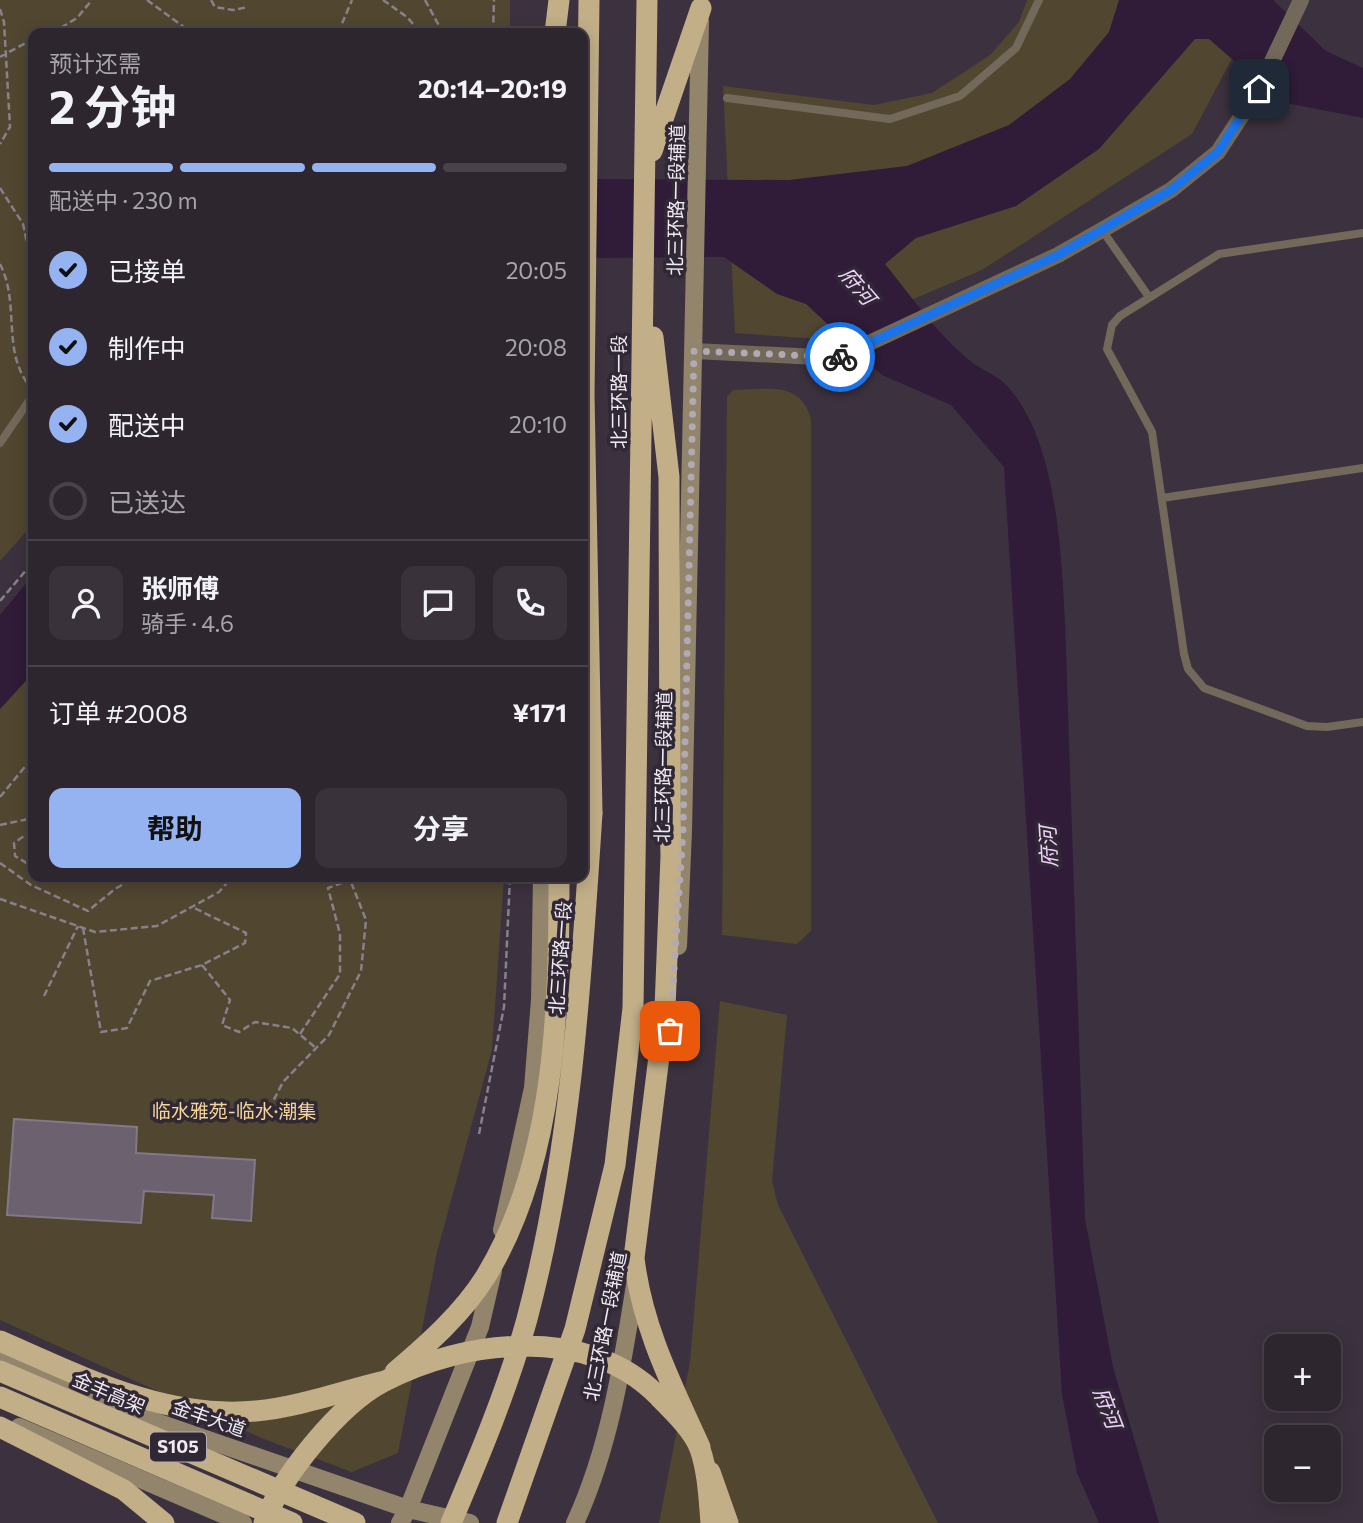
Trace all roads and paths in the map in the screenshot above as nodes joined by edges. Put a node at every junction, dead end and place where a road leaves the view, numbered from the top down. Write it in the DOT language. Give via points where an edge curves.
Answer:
graph roads {
  1 [pos="92,0"];
  2 [pos="147,0"];
  3 [pos="211,0"];
  4 [pos="352,0"];
  5 [pos="383,0"];
  6 [pos="425,0"];
  7 [pos="494,0"];
  8 [pos="554,0"];
  9 [pos="559,0"];
  10 [pos="589,0"];
  11 [pos="647,0"];
  12 [pos="1039,0"];
  13 [pos="1301,0"];
  14 [pos="701,4"];
  15 [pos="248,7"];
  16 [pos="0,9"];
  17 [pos="65,28"];
  18 [pos="185,28"];
  19 [pos="340,28"];
  20 [pos="417,28"];
  21 [pos="440,28"];
  22 [pos="493,28"];
  23 [pos="554,28"];
  24 [pos="555,28"];
  25 [pos="28,41"];
  26 [pos="6,52"];
  27 [pos="0,57"];
  28 [pos="588,82"];
  29 [pos="727,98"];
  30 [pos="0,144"];
  31 [pos="646,169"];
  32 [pos="0,188"];
  33 [pos="1102,230"];
  34 [pos="1363,233"];
  35 [pos="28,248"];
  36 [pos="0,264"];
  37 [pos="643,265"];
  38 [pos="1149,296"];
  39 [pos="694,351"];
  40 [pos="28,382"];
  41 [pos="28,402"];
  42 [pos="0,443"];
  43 [pos="1363,468"];
  44 [pos="1162,498"];
  45 [pos="28,568"];
  46 [pos="0,601"];
  47 [pos="588,629"];
  48 [pos="1363,722"];
  49 [pos="28,763"];
  50 [pos="0,797"];
  51 [pos="28,819"];
  52 [pos="0,825"];
  53 [pos="28,834"];
  54 [pos="0,863"];
  55 [pos="28,864"];
  56 [pos="588,875"];
  57 [pos="127,882"];
  58 [pos="228,882"];
  59 [pos="341,882"];
  60 [pos="352,882"];
  61 [pos="510,882"];
  62 [pos="542,882"];
  63 [pos="559,882"];
  64 [pos="588,882"];
  65 [pos="0,899"];
  66 [pos="192,907"];
  67 [pos="78,926"];
  68 [pos="83,928"];
  69 [pos="202,965"];
  70 [pos="44,996"];
  71 [pos="300,1034"];
  72 [pos="316,1048"];
  73 [pos="269,1109"];
  74 [pos="479,1134"];
  75 [pos="0,1341"];
  76 [pos="0,1356"];
  77 [pos="0,1371"];
  78 [pos="382,1382"];
  79 [pos="0,1397"];
  80 [pos="0,1418"];
  81 [pos="0,1427"];
  82 [pos="700,1447"];
  83 [pos="404,1516"];
  84 [pos="164,1523"];
  85 [pos="243,1523"];
  86 [pos="264,1523"];
  87 [pos="292,1523"];
  88 [pos="355,1523"];
  89 [pos="451,1523"];
  90 [pos="470,1523"];
  91 [pos="507,1523"];
  92 [pos="575,1523"];
  93 [pos="712,1523"];
  94 [pos="728,1523"];
  1 -- 17 [label="path"];
  2 -- 18 [label="path"];
  3 -- 15 [label="path" via="215,7"];
  4 -- 19 [label="path"];
  5 -- 20 [label="path"];
  6 -- 21 [label="path"];
  7 -- 22 [label="path"];
  8 -- 23 [label="main road"];
  9 -- 24 [label="highway"];
  10 -- 28 [label="highway, 北三环路一段"];
  11 -- 31 [label="highway, 北三环路一段"];
  12 -- 29 [label="lane" via="1016,48 960,96 890,119"];
  13 -- 33 [label="street" via="1259,89 1218,152 1200,169"];
  14 -- 31 [label="highway"];
  14 -- 39 [label="main road, 北三环路一段辅道"];
  16 -- 26 [label="path"];
  25 -- 26 [label="path"];
  26 -- 27 [label="path"];
  26 -- 30 [label="path" via="10,127"];
  31 -- 37 [label="highway, 北三环路一段"];
  32 -- 35 [label="path" via="23,224"];
  33 -- 38 [label="lane"];
  33 -- 39 [label="street" via="851,353 824,358"];
  34 -- 38 [label="lane" via="1219,254"];
  36 -- 40 [label="path" via="12,300 12,352"];
  37 -- 82 [label="highway, bridge" via="670,477 671,856 666,1008 634,1258 652,1343"];
  37 -- 91 [label="highway, 北三环路一段" via="633,1008 615,1165 575,1329"];
  38 -- 44 [label="lane" via="1112,325 1107,349 1152,432"];
  39 -- 92 [label="main road, 北三环路一段辅道" via="676,979 659,1135 627,1337 599,1460"];
  41 -- 42 [label="lane"];
  43 -- 44 [label="lane"];
  44 -- 48 [label="lane" via="1184,654 1195,680 1205,688 1307,726"];
  45 -- 46 [label="path"];
  47 -- 56 [label="highway, 北三环路一段, bridge" via="592,813"];
  49 -- 50 [label="path"];
  51 -- 52 [label="path"];
  53 -- 55 [label="path" via="13,843 15,856"];
  54 -- 57 [label="path" via="31,885 88,911"];
  58 -- 66 [label="path"];
  59 -- 71 [label="path" via="328,888 340,934 340,974"];
  60 -- 72 [label="path" via="366,920 361,971 329,1034"];
  61 -- 74 [label="path" via="503,1007"];
  62 -- 83 [label="main road" via="533,1088 480,1327"];
  63 -- 78 [label="highway, bridge" via="555,1024 538,1140 523,1197 500,1251 467,1301 425,1347"];
  64 -- 89 [label="highway, 北三环路一段, bridge" via="578,1031 542,1256 526,1322"];
  65 -- 67 [label="path"];
  66 -- 68 [label="path" via="157,926 95,932"];
  66 -- 69 [label="path" via="246,933 245,943"];
  67 -- 68 [label="path"];
  67 -- 70 [label="path"];
  68 -- 69 [label="path" via="101,1032 127,1028 150,981"];
  69 -- 71 [label="path" via="230,1000 222,1025 239,1032 255,1022 292,1028"];
  71 -- 72 [label="path"];
  72 -- 73 [label="path" via="283,1083"];
  75 -- 78 [label="highway" via="137,1398 191,1409 258,1411"];
  76 -- 83 [label="main road, 金丰大道 / S105" via="159,1423"];
  77 -- 88 [label="highway, 金丰高架 / S105, bridge"];
  78 -- 82 [label="highway, bridge" via="436,1362 492,1350 527,1346 578,1350 614,1363 644,1382"];
  78 -- 86 [label="highway, bridge" via="339,1418 301,1459"];
  79 -- 87 [label="highway, S105, bridge"];
  80 -- 85 [label="main road"];
  81 -- 84 [label="highway" via="124,1490"];
  82 -- 93 [label="highway, bridge"];
  82 -- 94 [label="highway, bridge"];
  83 -- 90 [label="main road, 金丰大道"];
}
